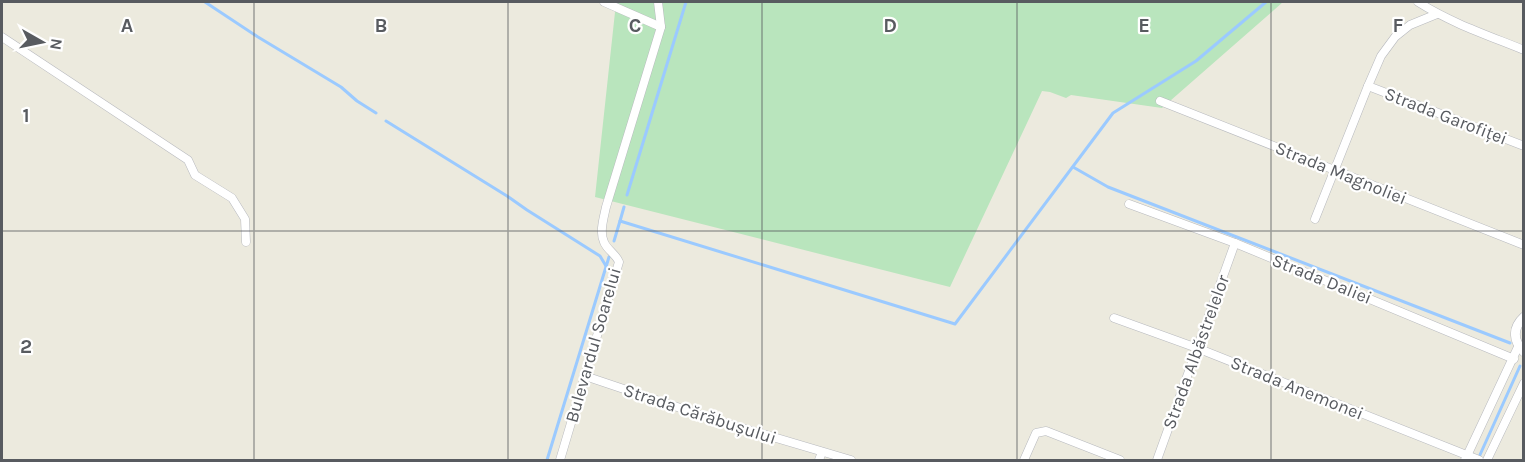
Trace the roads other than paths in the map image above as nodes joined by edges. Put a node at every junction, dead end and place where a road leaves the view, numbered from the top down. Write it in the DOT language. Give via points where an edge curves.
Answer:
graph roads {
  1 [pos="604,2"];
  2 [pos="658,2"];
  3 [pos="1418,2"];
  4 [pos="1437,14"];
  5 [pos="661,27"];
  6 [pos="2,37"];
  7 [pos="1524,50"];
  8 [pos="1368,86"];
  9 [pos="1160,101"];
  10 [pos="1524,146"];
  11 [pos="1333,170"];
  12 [pos="1129,204"];
  13 [pos="1315,219"];
  14 [pos="246,242"];
  15 [pos="1235,243"];
  16 [pos="1524,245"];
  17 [pos="1524,317"];
  18 [pos="1114,318"];
  19 [pos="1197,348"];
  20 [pos="1521,350"];
  21 [pos="1514,358"];
  22 [pos="585,376"];
  23 [pos="1524,382"];
  24 [pos="822,452"];
  25 [pos="1471,459"];
  26 [pos="560,460"];
  27 [pos="819,460"];
  28 [pos="851,460"];
  29 [pos="1024,460"];
  30 [pos="1120,460"];
  31 [pos="1157,460"];
  32 [pos="1487,460"];
  1 -- 5 [label="street"];
  2 -- 5 [label="street"];
  3 -- 4 [label="street"];
  4 -- 7 [label="street"];
  4 -- 8 [label="street" via="1410,25 1395,37 1381,56"];
  5 -- 22 [label="street, Bulevardul Soarelui" via="606,207 604,243 619,262"];
  6 -- 14 [label="street" via="188,160 195,175 232,198 245,219"];
  8 -- 10 [label="street, Strada Garofiței"];
  8 -- 11 [label="street"];
  9 -- 11 [label="street, Strada Magnoliei"];
  11 -- 13 [label="street"];
  11 -- 16 [label="street, Strada Magnoliei"];
  12 -- 15 [label="street, Strada Daliei"];
  15 -- 19 [label="street, Strada Albăstrelelor"];
  15 -- 21 [label="street, Strada Daliei"];
  17 -- 20 [label="street" via="1515,330"];
  18 -- 19 [label="street, Strada Anemonei"];
  19 -- 25 [label="street, Strada Anemonei"];
  19 -- 31 [label="street, Strada Albăstrelelor"];
  20 -- 21 [label="street"];
  21 -- 25 [label="street"];
  22 -- 24 [label="street, Strada Cărăbușului"];
  22 -- 26 [label="street, Bulevardul Soarelui"];
  23 -- 32 [label="street"];
  24 -- 27 [label="street"];
  24 -- 28 [label="street, Strada Cărăbușului"];
  29 -- 30 [label="street" via="1041,431"];
}
